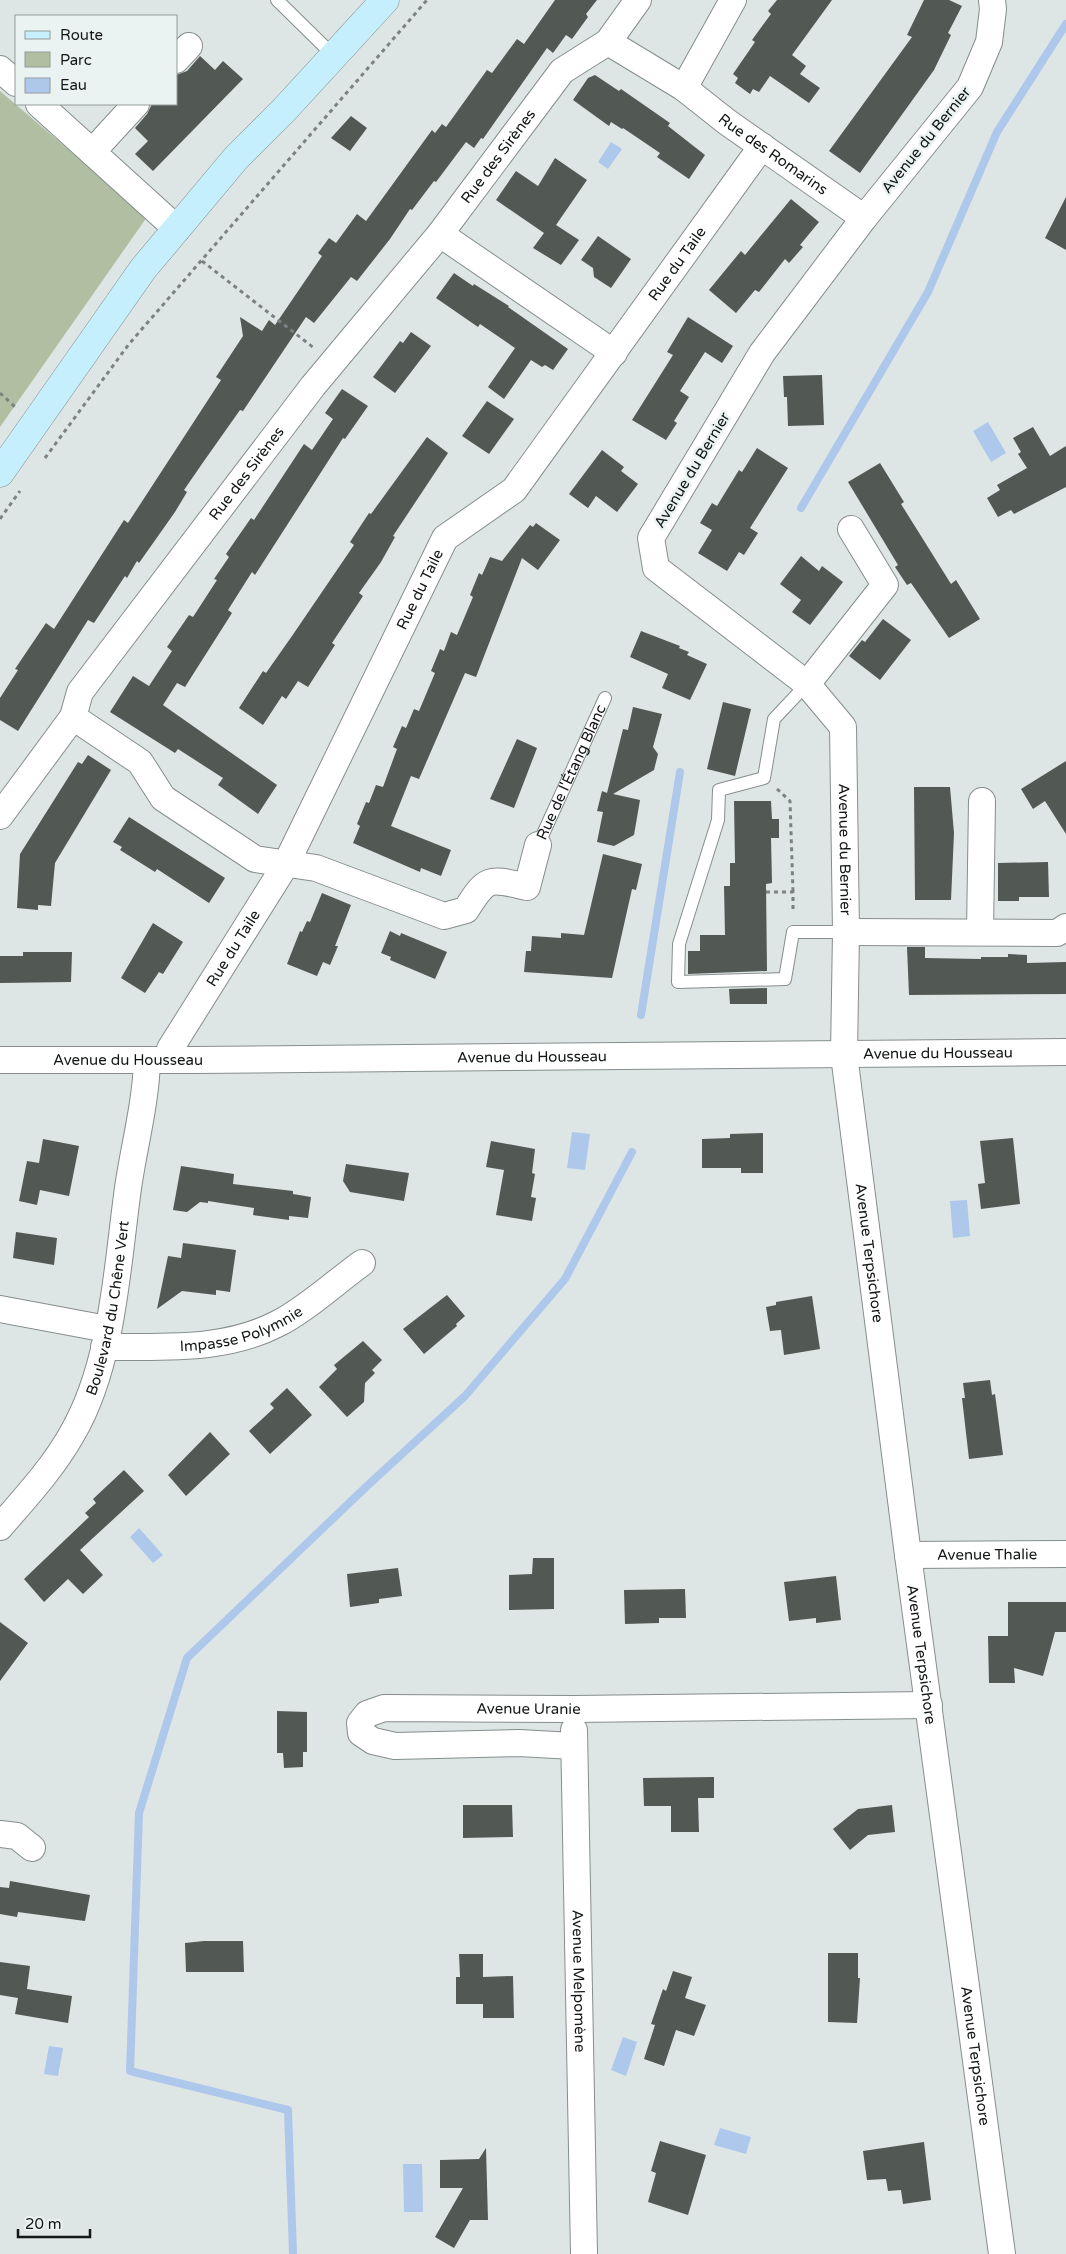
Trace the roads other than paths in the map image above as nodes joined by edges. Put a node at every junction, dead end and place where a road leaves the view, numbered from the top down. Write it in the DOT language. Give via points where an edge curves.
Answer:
graph roads {
  1 [pos="277,0"];
  2 [pos="386,0"];
  3 [pos="638,0"];
  4 [pos="733,0"];
  5 [pos="992,0"];
  6 [pos="608,42"];
  7 [pos="334,56"];
  8 [pos="0,69"];
  9 [pos="15,82"];
  10 [pos="684,88"];
  11 [pos="40,105"];
  12 [pos="135,105"];
  13 [pos="762,146"];
  14 [pos="92,152"];
  15 [pos="864,218"];
  16 [pos="177,229"];
  17 [pos="440,234"];
  18 [pos="614,353"];
  19 [pos="0,474"];
  20 [pos="851,529"];
  21 [pos="807,684"];
  22 [pos="605,698"];
  23 [pos="73,717"];
  24 [pos="982,801"];
  25 [pos="0,816"];
  26 [pos="538,846"];
  27 [pos="286,864"];
  28 [pos="1066,927"];
  29 [pos="846,932"];
  30 [pos="980,932"];
  31 [pos="1066,1052"];
  32 [pos="844,1055"];
  33 [pos="0,1060"];
  34 [pos="158,1060"];
  35 [pos="362,1263"];
  36 [pos="0,1309"];
  37 [pos="105,1338"];
  38 [pos="0,1527"];
  39 [pos="1066,1554"];
  40 [pos="908,1555"];
  41 [pos="929,1705"];
  42 [pos="574,1710"];
  43 [pos="574,1746"];
  44 [pos="0,1834"];
  45 [pos="32,1848"];
  46 [pos="584,2254"];
  47 [pos="1002,2254"];
  1 -- 7 [label="lane"];
  2 -- 7 [label="main road"];
  3 -- 6 [label="street"];
  4 -- 10 [label="street"];
  5 -- 15 [label="street, Avenue du Bernier" via="989,42 970,87"];
  6 -- 10 [label="street, Rue des Romarins"];
  6 -- 17 [label="street, Rue des Sirènes" via="562,71"];
  7 -- 16 [label="main road" via="236,158"];
  8 -- 9 [label="street"];
  10 -- 13 [label="street, Rue des Romarins"];
  11 -- 14 [label="street"];
  12 -- 14 [label="street"];
  13 -- 15 [label="street, Rue des Romarins"];
  13 -- 18 [label="street, Rue du Taile"];
  14 -- 16 [label="street"];
  15 -- 21 [label="street, Avenue du Bernier" via="762,353 651,538 656,568"];
  16 -- 19 [label="main road" via="143,269"];
  17 -- 18 [label="street"];
  17 -- 23 [label="street, Rue des Sirènes" via="332,362 80,692"];
  18 -- 27 [label="street, Rue du Taile" via="514,490 445,538"];
  20 -- 21 [label="street" via="885,585"];
  21 -- 29 [label="street, Avenue du Bernier" via="843,727"];
  21 -- 29 [label="lane" via="774,719 764,778 719,790 718,820 679,944 678,982 785,980 793,932"];
  22 -- 26 [label="lane, Rue de l'Étang Blanc"];
  23 -- 25 [label="street"];
  23 -- 27 [label="street" via="140,762 163,798 255,859"];
  24 -- 30 [label="street"];
  26 -- 27 [label="street" via="527,887 496,880 480,887 466,910 444,916 316,868"];
  27 -- 34 [label="street, Rue du Taile" via="170,1049"];
  28 -- 30 [label="street" via="1056,933"];
  29 -- 30 [label="street"];
  29 -- 32 [label="street, Avenue du Bernier"];
  31 -- 32 [label="street, Avenue du Housseau"];
  32 -- 34 [label="street, Avenue du Housseau"];
  32 -- 40 [label="street, Avenue Terpsichore"];
  33 -- 34 [label="street, Avenue du Housseau"];
  34 -- 37 [label="street, Boulevard du Chêne Vert"];
  35 -- 37 [label="street, Impasse Polymnie" via="281,1322 256,1334 224,1343 196,1346"];
  36 -- 37 [label="street, Impasse Polymnie"];
  37 -- 38 [label="street, Boulevard du Chêne Vert" via="90,1394 72,1434 37,1484"];
  39 -- 40 [label="street, Avenue Thalie"];
  40 -- 41 [label="street, Avenue Terpsichore"];
  41 -- 42 [label="street, Avenue Uranie"];
  41 -- 47 [label="street, Avenue Terpsichore"];
  42 -- 43 [label="street, Avenue Melpomène"];
  42 -- 43 [label="street, Avenue Uranie" via="384,1708 367,1714 360,1722 361,1732 373,1741 395,1746 519,1743"];
  43 -- 46 [label="street, Avenue Melpomène"];
  44 -- 45 [label="street" via="17,1836"];
}
